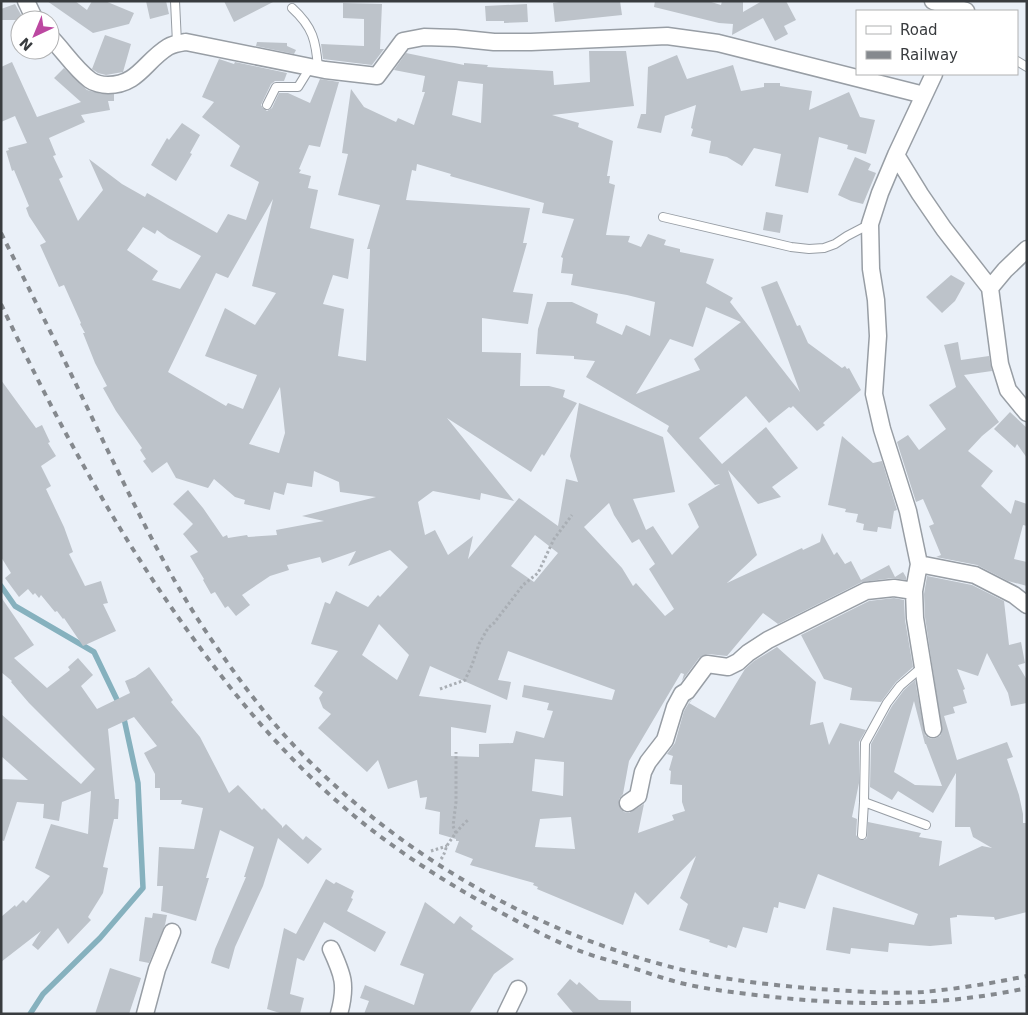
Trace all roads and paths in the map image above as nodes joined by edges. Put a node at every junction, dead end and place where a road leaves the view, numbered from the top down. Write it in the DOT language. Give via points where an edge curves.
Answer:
graph roads {
  1 [pos="175,1"];
  2 [pos="933,1"];
  3 [pos="292,8"];
  4 [pos="963,10"];
  5 [pos="177,43"];
  6 [pos="60,49"];
  7 [pos="314,67"];
  8 [pos="934,75"];
  9 [pos="924,95"];
  10 [pos="266,104"];
  11 [pos="896,154"];
  12 [pos="663,217"];
  13 [pos="870,224"];
  14 [pos="1027,249"];
  15 [pos="990,288"];
  16 [pos="1027,413"];
  17 [pos="572,515"];
  18 [pos="918,564"];
  19 [pos="914,591"];
  20 [pos="1027,605"];
  21 [pos="922,667"];
  22 [pos="440,688"];
  23 [pos="933,729"];
  24 [pos="456,752"];
  25 [pos="864,802"];
  26 [pos="628,803"];
  27 [pos="468,820"];
  28 [pos="926,825"];
  29 [pos="456,833"];
  30 [pos="862,835"];
  31 [pos="447,846"];
  32 [pos="431,851"];
  33 [pos="440,859"];
  34 [pos="172,932"];
  35 [pos="331,949"];
  36 [pos="518,989"];
  37 [pos="145,1014"];
  38 [pos="339,1014"];
  39 [pos="506,1014"];
  1 -- 5 [label="lane"];
  2 -- 4 [label="street"];
  3 -- 7 [label="lane" via="302,17 314,37 317,47"];
  5 -- 6 [label="street" via="119,85 92,82"];
  5 -- 7 [label="street" via="200,44"];
  7 -- 9 [label="street" via="377,76 403,41 424,37 531,42 667,36 718,42"];
  7 -- 10 [label="lane" via="298,86 276,87"];
  8 -- 9 [label="street"];
  9 -- 11 [label="street"];
  11 -- 13 [label="street"];
  11 -- 15 [label="street" via="939,222"];
  12 -- 13 [label="lane" via="809,249 835,244"];
  13 -- 18 [label="street" via="878,336 874,394 908,511"];
  14 -- 15 [label="street"];
  15 -- 16 [label="street" via="1000,364 1008,390"];
  17 -- 22 [label="path" via="554,539 538,573 523,585 488,628 465,680"];
  18 -- 19 [label="street"];
  18 -- 20 [label="street" via="975,575"];
  19 -- 21 [label="street"];
  19 -- 26 [label="street" via="894,588 866,590 768,640 728,667 707,664 682,694 665,740 643,772 638,796"];
  21 -- 23 [label="street"];
  21 -- 25 [label="lane" via="900,686 887,703 865,743"];
  24 -- 29 [label="path" via="453,826"];
  25 -- 28 [label="lane"];
  25 -- 30 [label="lane"];
  27 -- 29 [label="path"];
  29 -- 31 [label="path"];
  31 -- 32 [label="path"];
  31 -- 33 [label="path"];
  34 -- 37 [label="street" via="157,969"];
  35 -- 38 [label="street" via="342,974 344,996"];
  36 -- 39 [label="street"];
}
